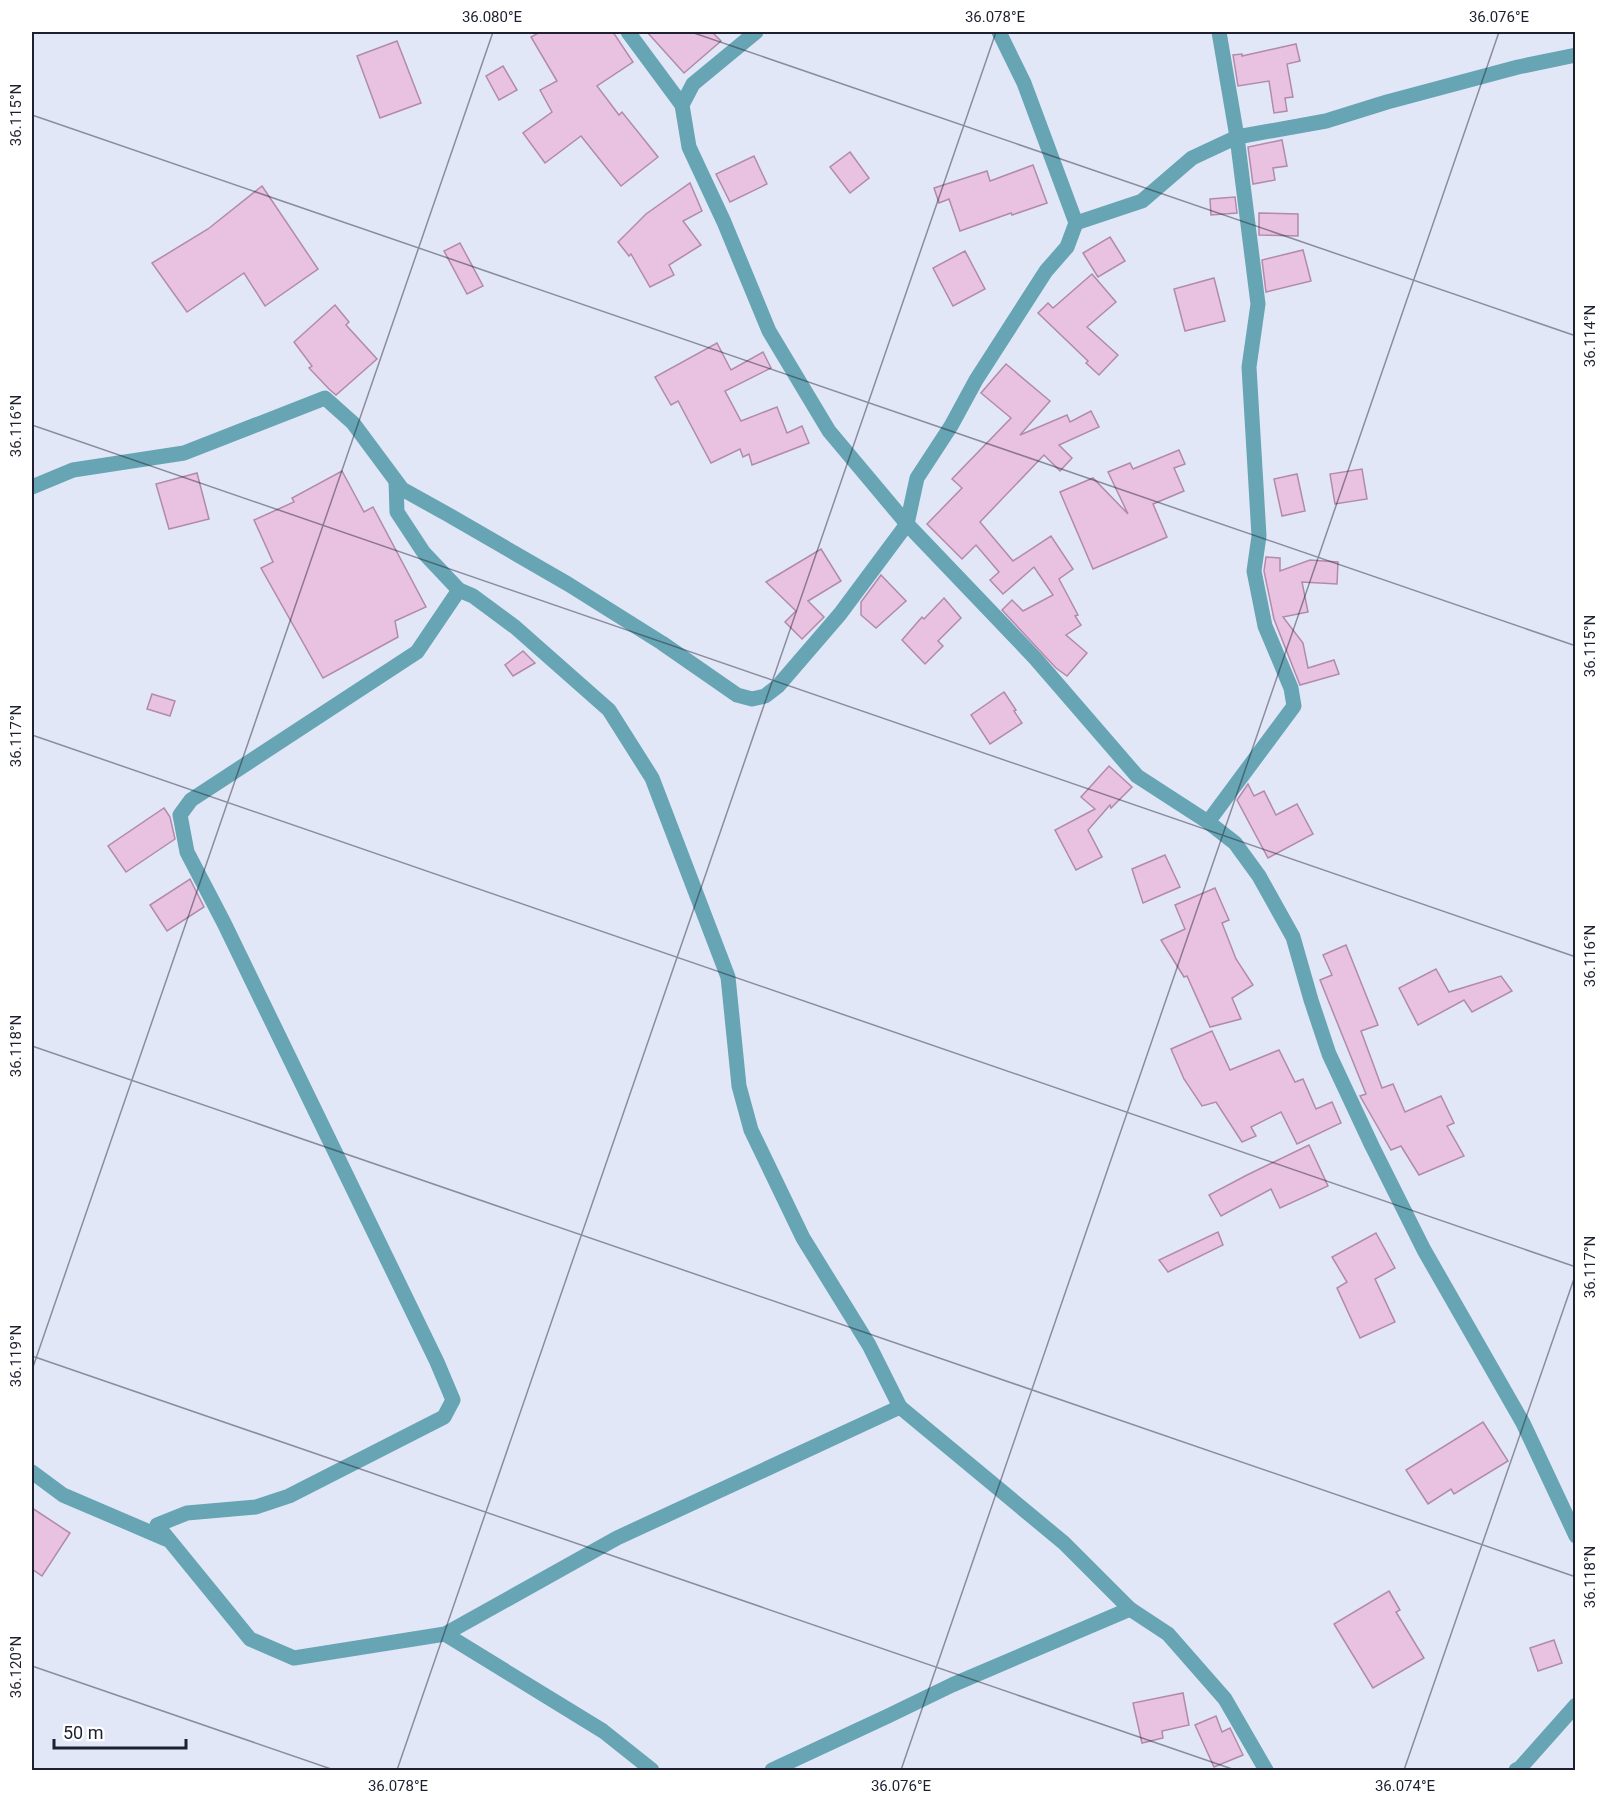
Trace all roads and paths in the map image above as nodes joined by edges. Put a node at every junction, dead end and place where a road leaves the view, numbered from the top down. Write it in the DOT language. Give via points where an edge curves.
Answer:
graph roads {
  1 [pos="628,32"];
  2 [pos="756,32"];
  3 [pos="999,32"];
  4 [pos="1219,32"];
  5 [pos="1575,55"];
  6 [pos="682,105"];
  7 [pos="1237,137"];
  8 [pos="1076,224"];
  9 [pos="396,482"];
  10 [pos="32,487"];
  11 [pos="907,524"];
  12 [pos="459,591"];
  13 [pos="1208,822"];
  14 [pos="900,1407"];
  15 [pos="32,1472"];
  16 [pos="1575,1536"];
  17 [pos="172,1541"];
  18 [pos="1130,1609"];
  19 [pos="445,1634"];
  20 [pos="1575,1705"];
  21 [pos="652,1770"];
  22 [pos="772,1770"];
  23 [pos="1266,1770"];
  24 [pos="1515,1770"];
  1 -- 6 [label="street"];
  2 -- 6 [label="street" via="693,84"];
  3 -- 8 [label="street" via="1023,83"];
  4 -- 7 [label="street"];
  5 -- 7 [label="street" via="1518,67 1326,121"];
  6 -- 11 [label="street" via="689,147 769,331 829,431"];
  7 -- 8 [label="street" via="1192,158 1142,201"];
  7 -- 13 [label="street" via="1258,304 1249,367 1259,536 1254,571 1265,626 1291,688 1294,706"];
  8 -- 11 [label="street" via="1067,247 1046,271 917,478"];
  9 -- 10 [label="street" via="353,423 325,398 184,453 73,470"];
  9 -- 11 [label="street" via="568,584 737,695 752,699 765,696 778,686 840,615"];
  9 -- 12 [label="street" via="397,512 424,553"];
  11 -- 13 [label="street" via="1035,658 1137,776"];
  12 -- 14 [label="street" via="473,596 515,627 609,710 652,778 728,977 739,1086 751,1130 803,1238 869,1345"];
  12 -- 17 [label="street" via="417,652 191,800 180,815 187,852 453,1400 444,1417 289,1496 256,1507 187,1513 157,1525"];
  13 -- 16 [label="street" via="1235,843 1259,876 1293,937 1329,1054 1424,1250 1523,1423"];
  14 -- 18 [label="street" via="1064,1543"];
  14 -- 19 [label="street" via="617,1538"];
  15 -- 17 [label="street" via="63,1495"];
  17 -- 19 [label="street" via="250,1639 294,1658"];
  18 -- 22 [label="street" via="952,1684"];
  18 -- 23 [label="street" via="1167,1634 1225,1699"];
  19 -- 21 [label="street" via="603,1731"];
  20 -- 24 [label="street"];
}
